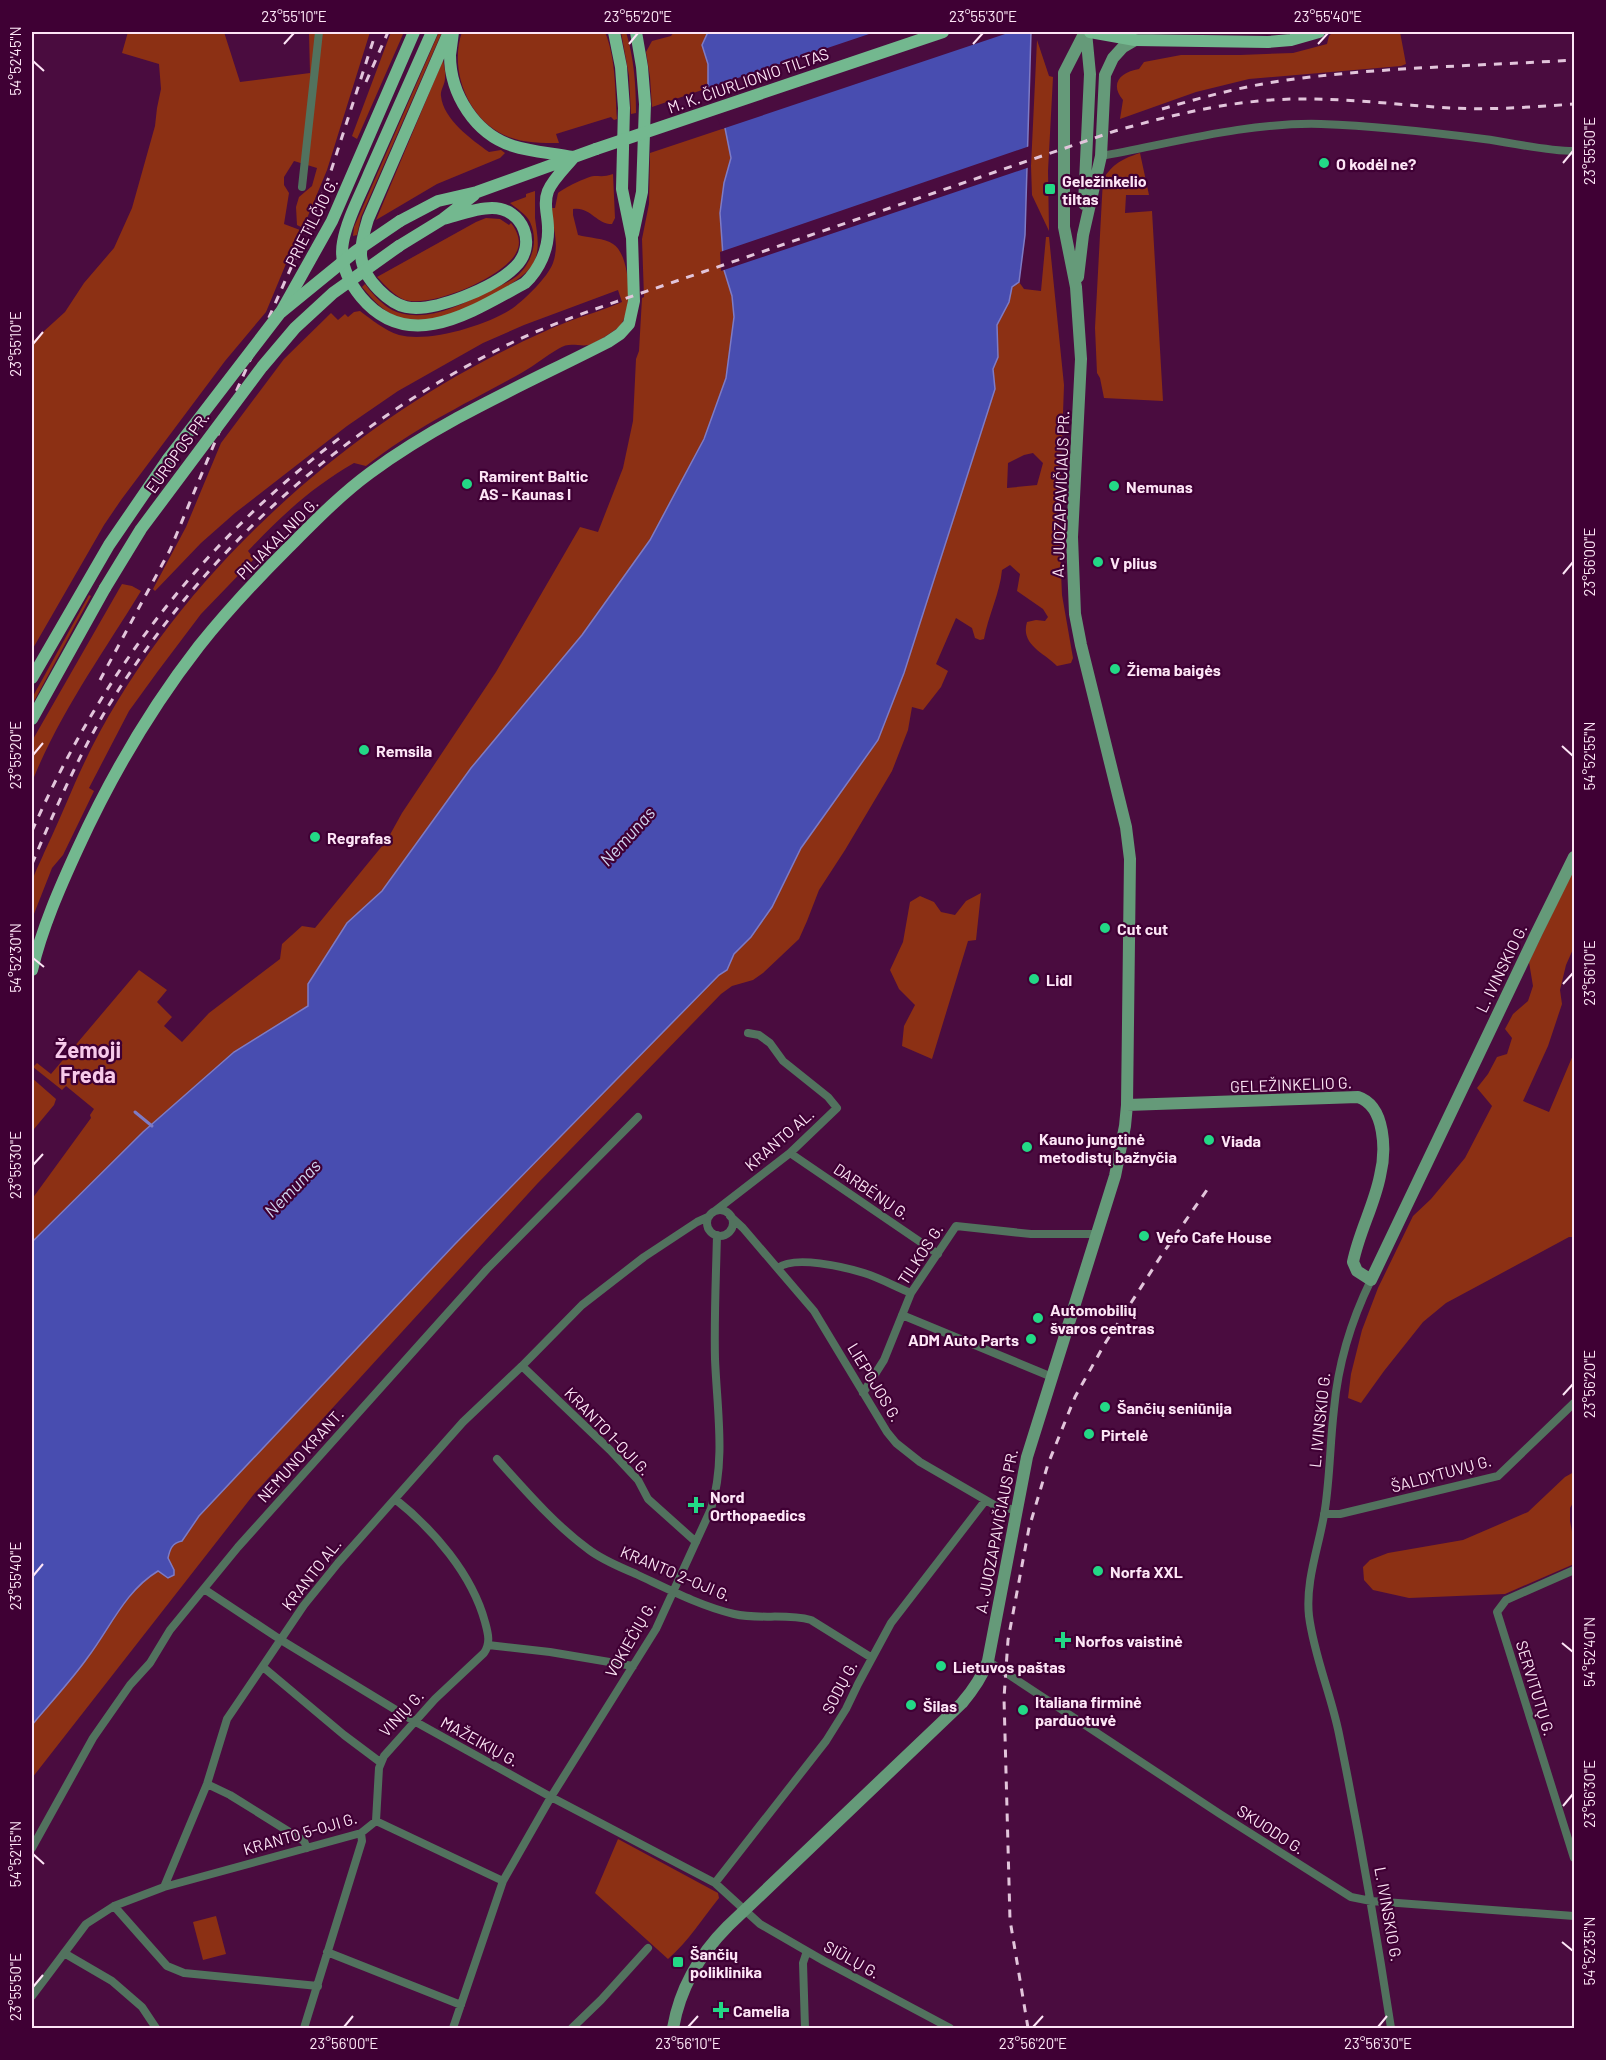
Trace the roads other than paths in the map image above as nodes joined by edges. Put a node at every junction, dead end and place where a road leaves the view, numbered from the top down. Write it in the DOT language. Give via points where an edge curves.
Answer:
graph roads {
  1 [pos="320,32"];
  2 [pos="414,32"];
  3 [pos="432,32"];
  4 [pos="451,32"];
  5 [pos="614,32"];
  6 [pos="636,32"];
  7 [pos="944,32"];
  8 [pos="1087,32"];
  9 [pos="1319,32"];
  10 [pos="1135,40"];
  11 [pos="1575,151"];
  12 [pos="1101,156"];
  13 [pos="574,157"];
  14 [pos="302,187"];
  15 [pos="477,192"];
  16 [pos="443,219"];
  17 [pos="1083,235"];
  18 [pos="632,238"];
  19 [pos="1076,287"];
  20 [pos="280,313"];
  21 [pos="32,678"];
  22 [pos="32,719"];
  23 [pos="1575,857"];
  24 [pos="32,970"];
  25 [pos="748,1033"];
  26 [pos="1127,1105"];
  27 [pos="638,1117"];
  28 [pos="790,1154"];
  29 [pos="730,1199"];
  30 [pos="729,1214"];
  31 [pos="710,1218"];
  32 [pos="731,1228"];
  33 [pos="743,1228"];
  34 [pos="1097,1234"];
  35 [pos="717,1235"];
  36 [pos="938,1254"];
  37 [pos="778,1268"];
  38 [pos="1371,1280"];
  39 [pos="911,1293"];
  40 [pos="902,1315"];
  41 [pos="522,1366"];
  42 [pos="1052,1377"];
  43 [pos="863,1394"];
  44 [pos="1575,1403"];
  45 [pos="497,1459"];
  46 [pos="395,1499"];
  47 [pos="985,1501"];
  48 [pos="1015,1510"];
  49 [pos="1324,1514"];
  50 [pos="696,1542"];
  51 [pos="1575,1570"];
  52 [pos="204,1588"];
  53 [pos="673,1592"];
  54 [pos="281,1640"];
  55 [pos="488,1645"];
  56 [pos="872,1658"];
  57 [pos="988,1661"];
  58 [pos="633,1666"];
  59 [pos="263,1667"];
  60 [pos="414,1721"];
  61 [pos="380,1762"];
  62 [pos="207,1784"];
  63 [pos="551,1797"];
  64 [pos="376,1821"];
  65 [pos="361,1833"];
  66 [pos="32,1848"];
  67 [pos="307,1848"];
  68 [pos="1575,1858"];
  69 [pos="502,1881"];
  70 [pos="715,1883"];
  71 [pos="164,1887"];
  72 [pos="1371,1901"];
  73 [pos="114,1906"];
  74 [pos="744,1911"];
  75 [pos="1575,1916"];
  76 [pos="648,1948"];
  77 [pos="807,1951"];
  78 [pos="327,1952"];
  79 [pos="64,1953"];
  80 [pos="318,1986"];
  81 [pos="32,1996"];
  82 [pos="461,2005"];
  83 [pos="156,2028"];
  84 [pos="304,2028"];
  85 [pos="453,2028"];
  86 [pos="572,2028"];
  87 [pos="673,2028"];
  88 [pos="805,2028"];
  89 [pos="950,2028"];
  90 [pos="1391,2028"];
  1 -- 14 [label="street"];
  2 -- 20 [label="main road, PRIETILČIO G." via="332,221"];
  3 -- 13 [label="main road" via="342,243 347,276 376,312 397,324 435,325 525,283 538,269 544,251 549,230 545,204 548,192"];
  4 -- 13 [label="main road" via="456,91 467,112 484,130 513,146"];
  4 -- 16 [label="main road" via="368,219 359,252 369,277 393,301 418,308 452,301 501,278 522,258 527,236 518,219 506,210 484,209"];
  5 -- 18 [label="main road" via="624,108 622,189"];
  6 -- 18 [label="main road" via="645,104 642,192"];
  7 -- 13 [label="main road, M. K. ČIURLIONIO TILTAS, bridge"];
  8 -- 10 [label="main road"];
  8 -- 17 [label="main road, A. JUOZAPAVIČIAUS PR." via="1090,74"];
  8 -- 19 [label="main road, A. JUOZAPAVIČIAUS PR." via="1064,73 1064,227"];
  9 -- 10 [label="main road" via="1268,42"];
  10 -- 12 [label="main road, A. JUOZAPAVIČIAUS PR." via="1113,58 1105,75"];
  11 -- 12 [label="street" via="1319,124 1226,132"];
  12 -- 17 [label="main road, A. JUOZAPAVIČIAUS PR."];
  13 -- 15 [label="main road"];
  15 -- 16 [label="main road"];
  15 -- 20 [label="main road, EUROPOS PR., bridge" via="438,201 400,221"];
  16 -- 22 [label="main road, EUROPOS PR., bridge" via="333,293 295,328 262,367 136,537"];
  17 -- 19 [label="main road, A. JUOZAPAVIČIAUS PR."];
  18 -- 24 [label="main road, PILIAKALNIO G." via="634,307 629,324 620,334 492,400 370,473 281,556 199,646 137,735 96,810 69,869"];
  19 -- 26 [label="main road, A. JUOZAPAVIČIAUS PR." via="1081,359 1073,583 1080,645 1126,827 1130,859"];
  20 -- 21 [label="main road, EUROPOS PR., bridge" via="168,459 109,545"];
  23 -- 38 [label="main road, L. IVINSKIO G."];
  25 -- 28 [label="street, KRANTO AL." via="770,1043 783,1061 837,1108"];
  26 -- 34 [label="main road, A. JUOZAPAVIČIAUS PR." via="1119,1158"];
  26 -- 38 [label="main road, GELEŽINKELIO G." via="1358,1097 1371,1104 1380,1122 1382,1167 1353,1262 1357,1271"];
  27 -- 52 [label="street, NEMUNO KRANT." via="449,1311"];
  28 -- 29 [label="street, KRANTO AL."];
  28 -- 36 [label="street, DARBĖNŲ G."];
  29 -- 30 [label="street"];
  29 -- 31 [label="street, KRANTO AL."];
  30 -- 31 [label="street, KRANTO AL." via="719,1210"];
  30 -- 32 [label="street"];
  30 -- 33 [label="street, LIEPOJOS G."];
  31 -- 35 [label="street, KRANTO AL." via="710,1232"];
  31 -- 41 [label="street, KRANTO AL." via="697,1222 644,1257 582,1305"];
  32 -- 33 [label="street"];
  32 -- 35 [label="street"];
  33 -- 37 [label="street, LIEPOJOS G."];
  34 -- 36 [label="street, TILKOS G." via="1031,1234 957,1226"];
  34 -- 42 [label="main road, A. JUOZAPAVIČIAUS PR."];
  35 -- 50 [label="street, VOKIEČIŲ G." via="715,1357 720,1447 715,1499"];
  36 -- 39 [label="street, TILKOS G."];
  37 -- 39 [label="street" via="798,1261 845,1269 865,1273"];
  37 -- 43 [label="street, LIEPOJOS G." via="814,1311"];
  38 -- 49 [label="street, L. IVINSKIO G." via="1353,1318 1341,1362"];
  39 -- 40 [label="street, TILKOS G."];
  40 -- 42 [label="street"];
  40 -- 43 [label="street, TILKOS G." via="884,1360"];
  41 -- 46 [label="street, KRANTO AL." via="463,1422"];
  41 -- 50 [label="street, KRANTO 1-OJI G." via="610,1450 638,1480 648,1499"];
  42 -- 48 [label="main road, A. JUOZAPAVIČIAUS PR."];
  43 -- 47 [label="street, LIEPOJOS G." via="887,1432 907,1453"];
  44 -- 49 [label="street, ŠALDYTUVŲ G." via="1498,1476 1340,1514"];
  45 -- 53 [label="street, KRANTO 2-OJI G." via="587,1549"];
  46 -- 54 [label="street, KRANTO AL." via="310,1596"];
  46 -- 55 [label="street" via="455,1562 477,1598"];
  47 -- 48 [label="street, LIEPOJOS G."];
  47 -- 56 [label="street, SODŲ G." via="906,1602"];
  48 -- 57 [label="main road, A. JUOZAPAVIČIAUS PR."];
  49 -- 72 [label="street, L. IVINSKIO G." via="1310,1582 1309,1617 1338,1730"];
  50 -- 53 [label="street, VOKIEČIŲ G."];
  51 -- 68 [label="street, SERVITUTŲ G." via="1506,1600 1497,1612"];
  52 -- 54 [label="street, MAŽEIKIŲ G."];
  52 -- 66 [label="street, NEMUNO KRANT." via="93,1738"];
  53 -- 56 [label="street, KRANTO 2-OJI G." via="735,1614 811,1620"];
  53 -- 58 [label="street, VOKIEČIŲ G."];
  54 -- 59 [label="street, KRANTO AL."];
  54 -- 60 [label="street, MAŽEIKIŲ G."];
  55 -- 58 [label="street"];
  55 -- 60 [label="street, VINIŲ G."];
  56 -- 70 [label="street, SODŲ G." via="826,1741"];
  57 -- 72 [label="street, SKUODO G." via="1344,1893"];
  57 -- 74 [label="main road, A. JUOZAPAVIČIAUS PR." via="962,1703"];
  58 -- 63 [label="street, VOKIEČIŲ G."];
  59 -- 61 [label="street"];
  59 -- 62 [label="street, KRANTO AL." via="227,1719"];
  60 -- 61 [label="street, VINIŲ G."];
  60 -- 63 [label="street, MAŽEIKIŲ G."];
  61 -- 64 [label="street, VINIŲ G."];
  62 -- 67 [label="street" via="304,1841"];
  62 -- 71 [label="street, KRANTO AL."];
  63 -- 69 [label="street, VOKIEČIŲ G."];
  63 -- 70 [label="street, MAŽEIKIŲ G."];
  64 -- 65 [label="street, KRANTO 5-OJI G."];
  64 -- 69 [label="street, KRANTO 5-OJI G."];
  65 -- 67 [label="street, KRANTO 5-OJI G."];
  65 -- 78 [label="street" via="362,1841"];
  67 -- 71 [label="street, KRANTO 5-OJI G."];
  69 -- 82 [label="street, VOKIEČIŲ G."];
  70 -- 74 [label="street, MAŽEIKIŲ G."];
  71 -- 73 [label="street"];
  72 -- 75 [label="street, SKUODO G."];
  72 -- 90 [label="street, L. IVINSKIO G."];
  73 -- 79 [label="street" via="86,1924"];
  73 -- 80 [label="street" via="167,1966 175,1970"];
  74 -- 77 [label="street, SIŪLŲ G."];
  74 -- 87 [label="main road, A. JUOZAPAVIČIAUS PR." via="696,1963"];
  76 -- 86 [label="street"];
  77 -- 88 [label="street" via="803,1963"];
  77 -- 89 [label="street, SIŪLŲ G."];
  78 -- 80 [label="street"];
  78 -- 82 [label="street"];
  79 -- 81 [label="street"];
  79 -- 83 [label="street" via="112,1981 142,2007"];
  80 -- 84 [label="street"];
  82 -- 85 [label="street, VOKIEČIŲ G."];
}
